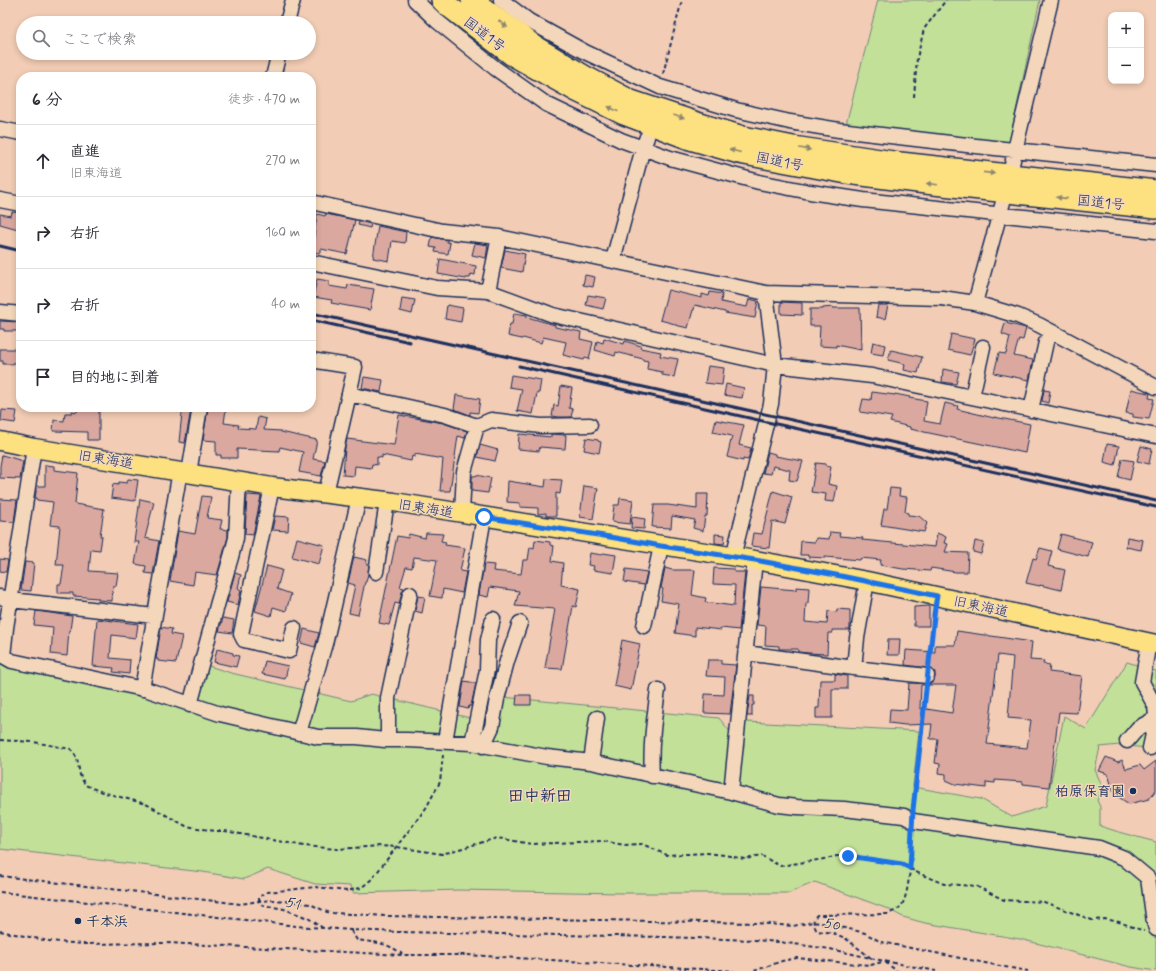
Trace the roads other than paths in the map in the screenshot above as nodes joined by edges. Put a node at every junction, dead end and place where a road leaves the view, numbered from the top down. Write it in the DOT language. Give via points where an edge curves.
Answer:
graph roads {
  1 [pos="293,0"];
  2 [pos="415,0"];
  3 [pos="442,0"];
  4 [pos="472,0"];
  5 [pos="501,0"];
  6 [pos="1052,0"];
  7 [pos="289,16"];
  8 [pos="277,60"];
  9 [pos="274,72"];
  10 [pos="0,129"];
  11 [pos="16,132"];
  12 [pos="645,142"];
  13 [pos="1015,150"];
  14 [pos="1012,165"];
  15 [pos="1156,165"];
  16 [pos="1156,191"];
  17 [pos="0,200"];
  18 [pos="16,203"];
  19 [pos="316,203"];
  20 [pos="1001,208"];
  21 [pos="1156,208"];
  22 [pos="1156,231"];
  23 [pos="499,237"];
  24 [pos="613,260"];
  25 [pos="316,263"];
  26 [pos="488,291"];
  27 [pos="766,292"];
  28 [pos="975,302"];
  29 [pos="0,312"];
  30 [pos="16,314"];
  31 [pos="1052,332"];
  32 [pos="983,347"];
  33 [pos="316,361"];
  34 [pos="774,365"];
  35 [pos="1155,382"];
  36 [pos="350,394"];
  37 [pos="972,397"];
  38 [pos="1031,410"];
  39 [pos="199,412"];
  40 [pos="476,426"];
  41 [pos="590,426"];
  42 [pos="1156,436"];
  43 [pos="0,441"];
  44 [pos="34,448"];
  45 [pos="184,472"];
  46 [pos="239,481"];
  47 [pos="272,487"];
  48 [pos="326,493"];
  49 [pos="359,498"];
  50 [pos="387,502"];
  51 [pos="462,513"];
  52 [pos="484,517"];
  53 [pos="661,546"];
  54 [pos="733,557"];
  55 [pos="755,560"];
  56 [pos="376,572"];
  57 [pos="867,581"];
  58 [pos="410,594"];
  59 [pos="5,598"];
  60 [pos="154,616"];
  61 [pos="493,619"];
  62 [pos="520,623"];
  63 [pos="644,626"];
  64 [pos="294,628"];
  65 [pos="1153,643"];
  66 [pos="746,653"];
  67 [pos="5,658"];
  68 [pos="854,668"];
  69 [pos="928,676"];
  70 [pos="142,689"];
  71 [pos="658,690"];
  72 [pos="190,705"];
  73 [pos="1156,715"];
  74 [pos="597,718"];
  75 [pos="1156,719"];
  76 [pos="299,733"];
  77 [pos="388,740"];
  78 [pos="1127,741"];
  79 [pos="445,742"];
  80 [pos="477,744"];
  81 [pos="1150,748"];
  82 [pos="591,762"];
  83 [pos="652,776"];
  84 [pos="731,792"];
  85 [pos="1152,931"];
  1 -- 7 [label="street"];
  2 -- 12 [label="street" via="494,68 546,104 621,140"];
  21 -- 3 [label="highway, 国道1号, one-way" via="847,174 739,153 690,139 624,114 577,91 517,57"];
  4 -- 16 [label="highway, 国道1号, one-way" via="537,48 631,101 743,137 900,163"];
  5 -- 13 [label="street" via="529,21 659,92 790,122 839,130"];
  6 -- 13 [label="street"];
  8 -- 9 [label="street"];
  10 -- 11 [label="street"];
  12 -- 20 [label="street" via="670,158 752,180 810,192 863,200"];
  12 -- 24 [label="street"];
  13 -- 14 [label="street"];
  13 -- 15 [label="street"];
  17 -- 18 [label="street"];
  19 -- 23 [label="street" via="442,231"];
  20 -- 22 [label="street"];
  20 -- 28 [label="street"];
  23 -- 24 [label="street"];
  23 -- 26 [label="street"];
  24 -- 27 [label="street"];
  25 -- 26 [label="street" via="438,288"];
  26 -- 34 [label="street" via="553,315"];
  27 -- 28 [label="street" via="942,298"];
  27 -- 34 [label="street"];
  28 -- 31 [label="street" via="1018,316"];
  29 -- 30 [label="street"];
  31 -- 35 [label="street"];
  31 -- 38 [label="street" via="1046,342"];
  32 -- 37 [label="street"];
  33 -- 36 [label="street" via="355,367"];
  34 -- 37 [label="street" via="872,376"];
  34 -- 54 [label="street" via="771,404"];
  36 -- 40 [label="street" via="445,415"];
  36 -- 48 [label="street"];
  37 -- 38 [label="street"];
  38 -- 42 [label="street"];
  39 -- 45 [label="street"];
  40 -- 41 [label="street" via="491,420 540,426"];
  40 -- 51 [label="street" via="464,472"];
  43 -- 44 [label="main road, 旧東海道"];
  44 -- 45 [label="main road, 旧東海道"];
  44 -- 59 [label="street"];
  45 -- 46 [label="main road, 旧東海道"];
  45 -- 60 [label="street"];
  46 -- 47 [label="main road, 旧東海道"];
  46 -- 72 [label="street" via="236,538 232,557"];
  47 -- 48 [label="main road, 旧東海道"];
  47 -- 64 [label="street" via="241,634 244,640 289,651"];
  48 -- 49 [label="main road, 旧東海道"];
  49 -- 50 [label="main road, 旧東海道"];
  49 -- 76 [label="street" via="326,640"];
  50 -- 51 [label="main road, 旧東海道"];
  50 -- 56 [label="street"];
  51 -- 52 [label="main road, 旧東海道"];
  52 -- 53 [label="main road, 旧東海道"];
  52 -- 79 [label="street"];
  53 -- 54 [label="main road, 旧東海道"];
  53 -- 63 [label="street"];
  54 -- 55 [label="main road, 旧東海道"];
  55 -- 57 [label="main road, 旧東海道"];
  55 -- 66 [label="street"];
  57 -- 65 [label="main road, 旧東海道"];
  57 -- 68 [label="street"];
  58 -- 77 [label="street" via="388,698"];
  59 -- 60 [label="street"];
  59 -- 67 [label="street"];
  60 -- 70 [label="street"];
  61 -- 80 [label="street" via="488,640 487,670"];
  62 -- 80 [label="street" via="501,684 492,727"];
  65 -- 73 [label="street" via="1142,682 1155,706"];
  66 -- 68 [label="street"];
  66 -- 84 [label="street"];
  67 -- 70 [label="street"];
  68 -- 69 [label="street"];
  70 -- 72 [label="street"];
  71 -- 83 [label="street" via="650,758"];
  72 -- 76 [label="street"];
  74 -- 82 [label="street"];
  75 -- 78 [label="street" via="1138,728"];
  75 -- 81 [label="street"];
  76 -- 77 [label="street" via="318,737"];
  77 -- 79 [label="street"];
  79 -- 80 [label="street"];
  80 -- 82 [label="street"];
  82 -- 83 [label="street"];
  83 -- 84 [label="street"];
  84 -- 85 [label="street" via="779,805 859,810 904,816 913,821 1099,848 1124,858 1148,878 1154,922"];
}
